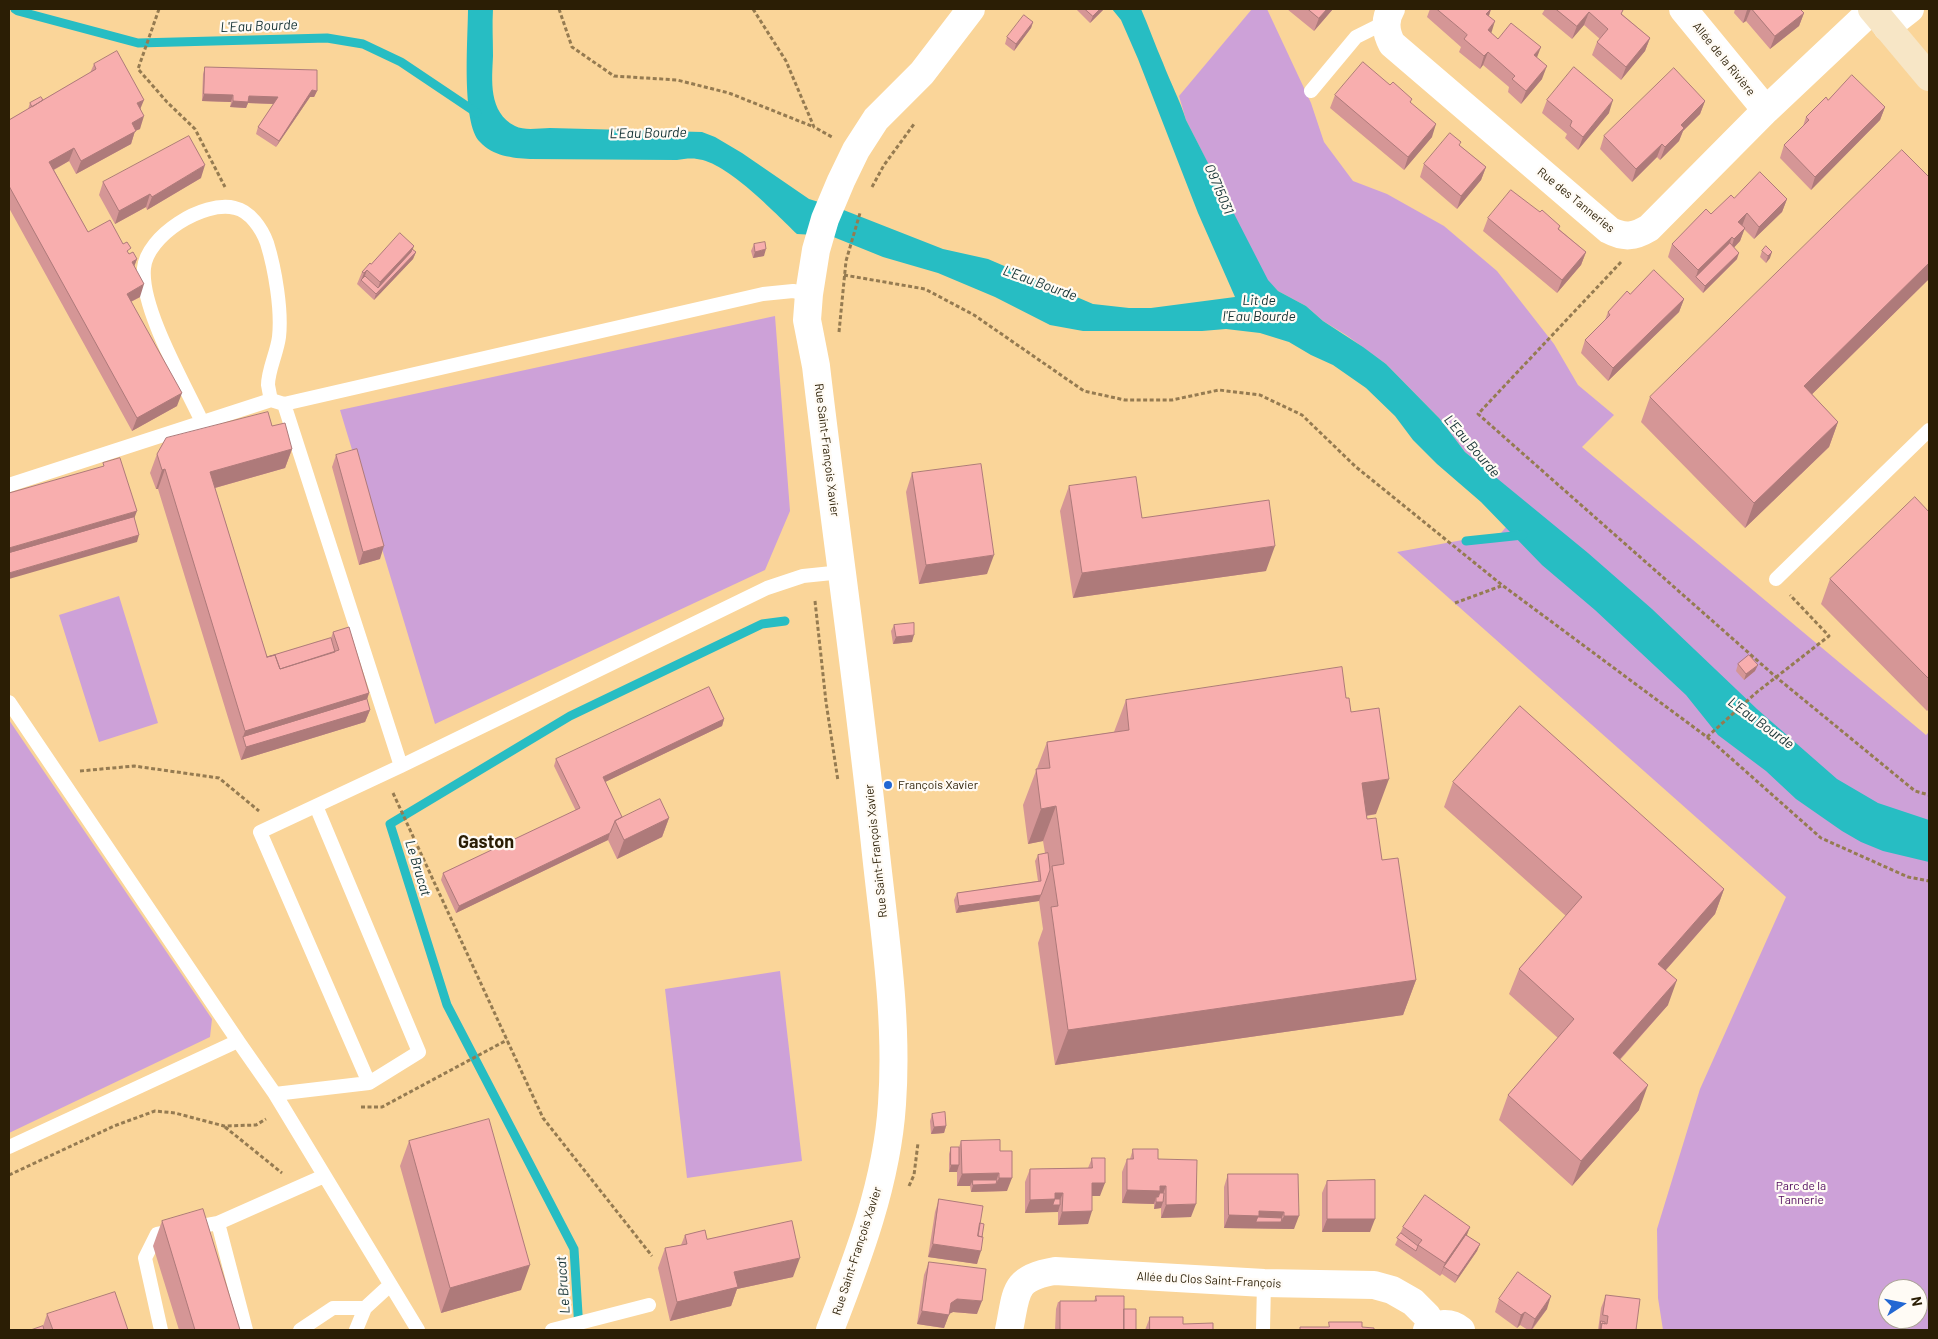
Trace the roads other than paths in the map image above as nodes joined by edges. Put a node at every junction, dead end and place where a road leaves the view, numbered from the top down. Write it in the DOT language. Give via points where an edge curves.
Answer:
graph roads {
  1 [pos="971,9"];
  2 [pos="1683,9"];
  3 [pos="1910,9"];
  4 [pos="1877,15"];
  5 [pos="1389,16"];
  6 [pos="1929,77"];
  7 [pos="1311,91"];
  8 [pos="1766,110"];
  9 [pos="835,261"];
  10 [pos="809,294"];
  11 [pos="816,366"];
  12 [pos="278,402"];
  13 [pos="202,424"];
  14 [pos="1929,430"];
  15 [pos="9,485"];
  16 [pos="842,572"];
  17 [pos="1776,579"];
  18 [pos="9,702"];
  19 [pos="401,766"];
  20 [pos="316,806"];
  21 [pos="238,1041"];
  22 [pos="369,1082"];
  23 [pos="275,1094"];
  24 [pos="9,1147"];
  25 [pos="324,1176"];
  26 [pos="218,1223"];
  27 [pos="1264,1283"];
  28 [pos="390,1285"];
  29 [pos="649,1305"];
  30 [pos="365,1308"];
  31 [pos="1430,1328"];
  32 [pos="161,1330"];
  33 [pos="246,1330"];
  34 [pos="300,1330"];
  35 [pos="356,1330"];
  36 [pos="418,1330"];
  37 [pos="552,1330"];
  38 [pos="830,1330"];
  39 [pos="1010,1330"];
  40 [pos="1263,1330"];
  41 [pos="1461,1330"];
  1 -- 9 [label="street, Rue Saint-François Xavier" via="922,73 876,119 856,150 852,196 825,219"];
  2 -- 8 [label="street, Allée de la Rivière"];
  3 -- 4 [label="street, Rue des Tanneries"];
  4 -- 6 [label="main road"];
  4 -- 8 [label="street, Rue des Tanneries"];
  5 -- 7 [label="lane" via="1356,37"];
  5 -- 8 [label="street, Rue des Tanneries" via="1387,34 1392,44 1609,230 1618,234 1630,236 1649,228"];
  9 -- 10 [label="street, Rue Saint-François Xavier"];
  9 -- 11 [label="street, Rue Saint-François Xavier"];
  10 -- 11 [label="street, Rue Saint-François Xavier" via="807,320"];
  10 -- 12 [label="lane" via="793,291 763,294"];
  11 -- 16 [label="street, Rue Saint-François Xavier"];
  12 -- 13 [label="lane"];
  12 -- 13 [label="lane" via="268,384 279,337 278,306 266,242 257,224 234,208 198,212 159,239 148,253 144,280 159,331"];
  12 -- 19 [label="lane"];
  13 -- 15 [label="lane"];
  14 -- 17 [label="lane"];
  16 -- 19 [label="lane" via="803,576 767,588"];
  16 -- 38 [label="street, Rue Saint-François Xavier" via="862,723 893,1019 894,1064 883,1171 855,1263"];
  18 -- 21 [label="lane"];
  19 -- 20 [label="lane"];
  20 -- 22 [label="lane" via="419,1052"];
  20 -- 22 [label="lane" via="260,832"];
  21 -- 23 [label="lane"];
  21 -- 24 [label="lane"];
  22 -- 23 [label="lane"];
  23 -- 25 [label="lane"];
  25 -- 26 [label="lane"];
  25 -- 28 [label="lane"];
  26 -- 32 [label="lane" via="157,1234 145,1258"];
  26 -- 33 [label="lane"];
  27 -- 31 [label="street, Allée du Clos Saint-François" via="1374,1285 1392,1290 1412,1302 1427,1316"];
  27 -- 39 [label="street, Allée du Clos Saint-François" via="1055,1271 1025,1280 1017,1292"];
  27 -- 40 [label="lane"];
  28 -- 30 [label="lane"];
  28 -- 36 [label="lane"];
  29 -- 37 [label="lane"];
  30 -- 34 [label="lane" via="333,1308"];
  30 -- 35 [label="lane"];
  31 -- 41 [label="street, Allée du Clos Saint-François" via="1448,1324"];
}
